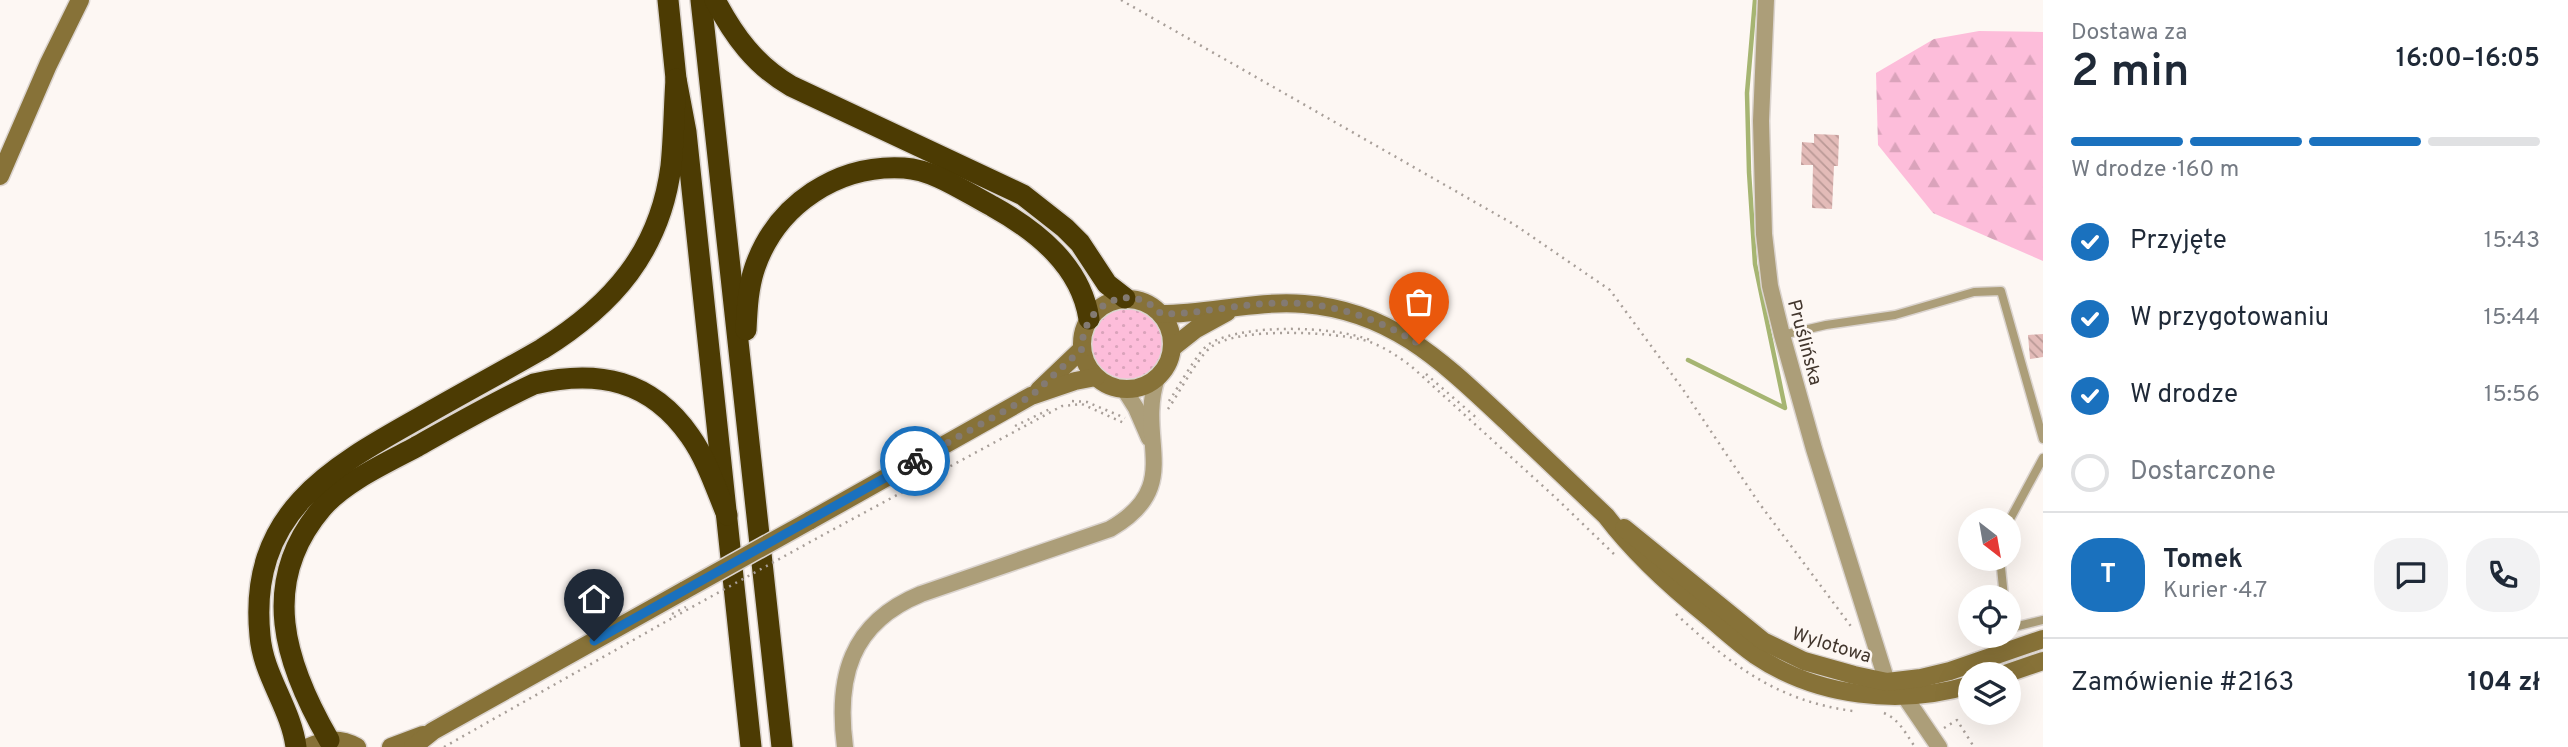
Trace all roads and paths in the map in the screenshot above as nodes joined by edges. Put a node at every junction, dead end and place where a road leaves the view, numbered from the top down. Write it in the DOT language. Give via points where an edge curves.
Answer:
graph roads {
  1 [pos="80,0"];
  2 [pos="668,0"];
  3 [pos="701,0"];
  4 [pos="715,0"];
  5 [pos="1121,0"];
  6 [pos="1766,0"];
  7 [pos="676,79"];
  8 [pos="0,176"];
  9 [pos="1125,299"];
  10 [pos="1237,308"];
  11 [pos="1161,314"];
  12 [pos="1089,319"];
  13 [pos="1782,335"];
  14 [pos="1172,348"];
  15 [pos="1082,349"];
  16 [pos="1096,377"];
  17 [pos="1157,378"];
  18 [pos="1124,389"];
  19 [pos="1031,396"];
  20 [pos="744,409"];
  21 [pos="1147,415"];
  22 [pos="999,434"];
  23 [pos="2043,439"];
  24 [pos="1513,452"];
  25 [pos="964,453"];
  26 [pos="2043,458"];
  27 [pos="1522,460"];
  28 [pos="2016,508"];
  29 [pos="727,515"];
  30 [pos="1606,516"];
  31 [pos="817,530"];
  32 [pos="1622,555"];
  33 [pos="1616,556"];
  34 [pos="1674,609"];
  35 [pos="2043,620"];
  36 [pos="2021,625"];
  37 [pos="2043,639"];
  38 [pos="1876,650"];
  39 [pos="2043,661"];
  40 [pos="2021,669"];
  41 [pos="1887,682"];
  42 [pos="1958,688"];
  43 [pos="1905,697"];
  44 [pos="1860,710"];
  45 [pos="1882,710"];
  46 [pos="1873,713"];
  47 [pos="433,731"];
  48 [pos="1936,741"];
  49 [pos="319,744"];
  50 [pos="296,747"];
  51 [pos="357,747"];
  52 [pos="390,747"];
  53 [pos="413,747"];
  54 [pos="444,747"];
  55 [pos="751,747"];
  56 [pos="782,747"];
  57 [pos="845,747"];
  58 [pos="1917,747"];
  59 [pos="1974,747"];
  1 -- 8 [label="street"];
  2 -- 7 [label="highway"];
  3 -- 20 [label="highway"];
  4 -- 9 [label="highway" via="742,44 774,75 1023,195 1080,243 1107,284"];
  5 -- 38 [label="path" via="1515,225 1610,290 1767,513 1853,629"];
  6 -- 13 [label="street, Pruślińska" via="1761,121 1764,234"];
  7 -- 29 [label="highway" via="686,132"];
  7 -- 50 [label="highway" via="671,165 658,219 636,262 604,304 542,349 335,468 279,527 262,575 260,639"];
  9 -- 11 [label="street" via="1143,302"];
  9 -- 12 [label="street" via="1105,304"];
  10 -- 11 [label="street, Wylotowa"];
  10 -- 14 [label="street, Wylotowa" via="1196,329"];
  10 -- 30 [label="street, Wylotowa" via="1284,303 1334,308 1400,332 1444,363"];
  11 -- 14 [label="street" via="1171,331"];
  12 -- 15 [label="street"];
  12 -- 20 [label="highway" via="1078,282 1033,232 939,178 905,168 868,169 835,179 801,200 774,228 763,248 748,302"];
  13 -- 23 [label="lane" via="1895,315 1974,292 2001,291"];
  13 -- 38 [label="street, Pruślińska"];
  14 -- 17 [label="street" via="1168,364"];
  15 -- 16 [label="street"];
  15 -- 19 [label="street"];
  16 -- 18 [label="street"];
  16 -- 19 [label="street"];
  17 -- 18 [label="street"];
  17 -- 21 [label="street"];
  18 -- 21 [label="street"];
  19 -- 31 [label="street"];
  20 -- 56 [label="highway"];
  21 -- 22 [label="path" via="1121,418 1087,402 1071,401"];
  21 -- 24 [label="path" via="1164,408 1208,344 1269,329 1344,333 1401,354"];
  21 -- 31 [label="path" via="1120,422 1082,404 1062,406"];
  21 -- 33 [label="path" via="1212,346 1222,342 1267,333 1361,339 1411,366"];
  21 -- 57 [label="street" via="1154,475 1136,512 1110,529 906,600 865,636 847,671 841,707"];
  25 -- 31 [label="path"];
  26 -- 28 [label="lane"];
  27 -- 32 [label="path"];
  29 -- 49 [label="highway" via="692,438 677,419 645,393 605,378 560,378 534,384 368,473 322,507 295,549 288,578 283,623"];
  29 -- 55 [label="highway"];
  30 -- 41 [label="street, Wylotowa" via="1635,534 1763,641 1804,661"];
  30 -- 43 [label="street, Wylotowa" via="1681,595 1757,656 1796,677 1830,688"];
  31 -- 47 [label="street, bridge" via="685,590"];
  31 -- 54 [label="path, bridge"];
  34 -- 44 [label="path" via="1718,648 1761,677 1810,698"];
  35 -- 36 [label="lane"];
  37 -- 41 [label="street, Wylotowa" via="1950,671"];
  38 -- 41 [label="street, Pruślińska"];
  39 -- 40 [label="street"];
  41 -- 43 [label="street"];
  42 -- 43 [label="street, Wylotowa"];
  43 -- 48 [label="street"];
  45 -- 58 [label="path" via="1894,713"];
  46 -- 58 [label="path" via="1892,716"];
  47 -- 52 [label="street"];
  47 -- 53 [label="street"];
  48 -- 59 [label="path" via="1957,720"];
  49 -- 51 [label="street" via="340,741"];
}
